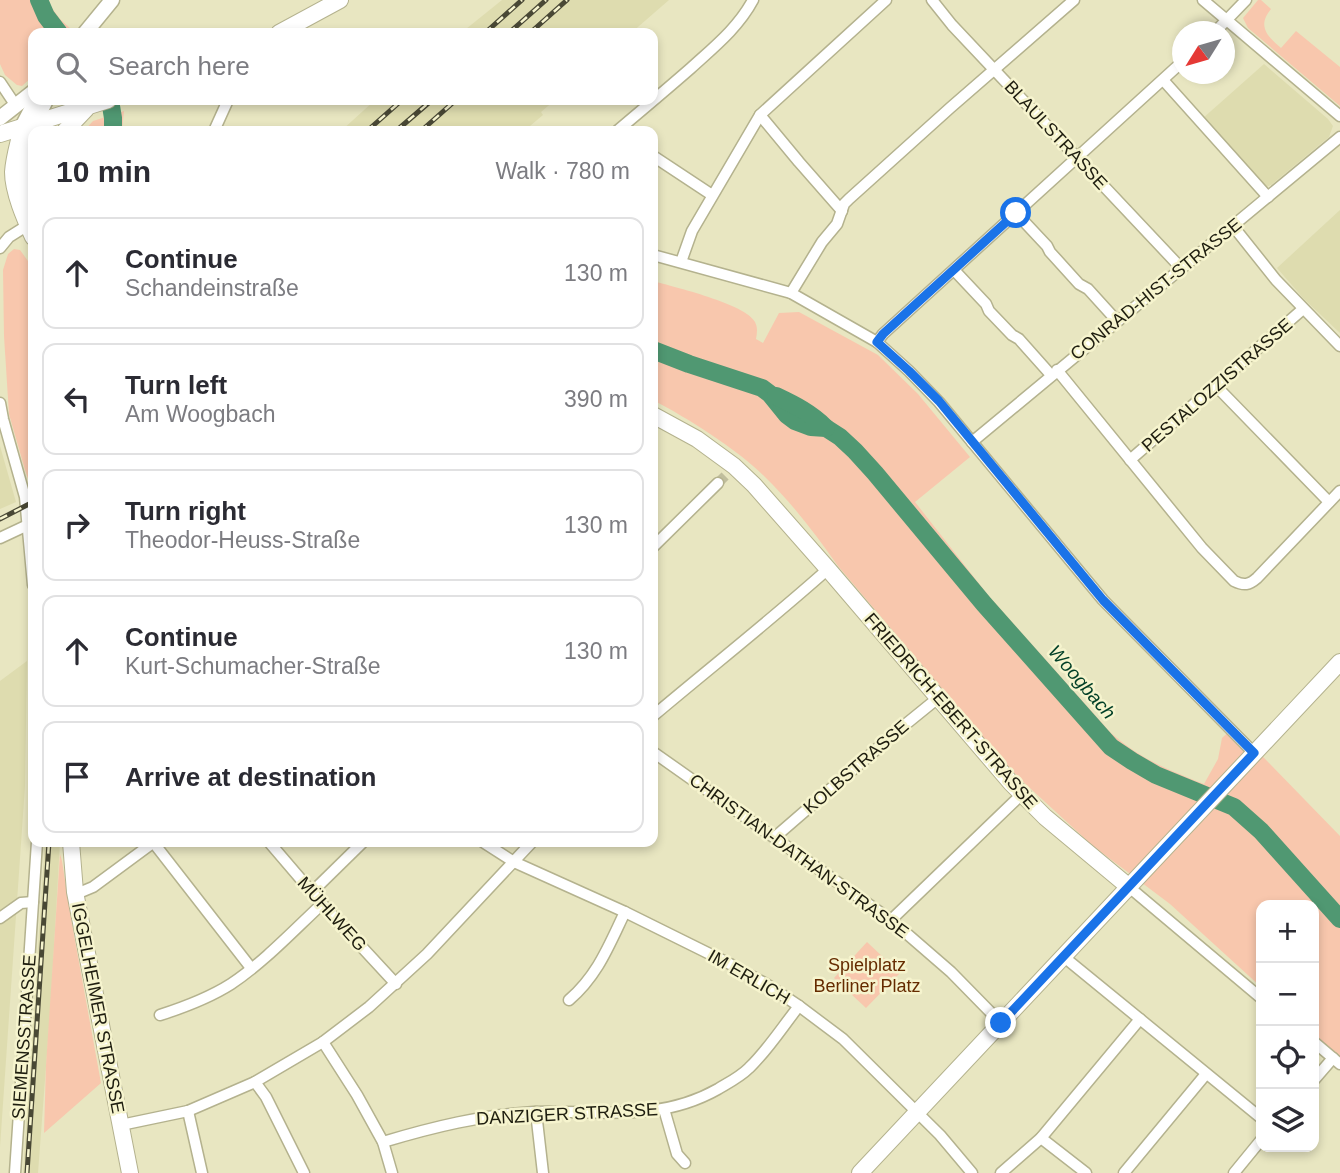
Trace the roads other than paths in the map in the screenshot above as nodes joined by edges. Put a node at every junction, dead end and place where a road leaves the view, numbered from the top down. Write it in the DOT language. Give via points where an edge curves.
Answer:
graph roads {
  1 [pos="112,0"];
  2 [pos="340,0"];
  3 [pos="752,0"];
  4 [pos="886,0"];
  5 [pos="932,0"];
  6 [pos="1074,0"];
  7 [pos="1203,0"];
  8 [pos="1246,0"];
  9 [pos="1227,20"];
  10 [pos="89,28"];
  11 [pos="287,28"];
  12 [pos="994,69"];
  13 [pos="1172,73"];
  14 [pos="1164,81"];
  15 [pos="0,82"];
  16 [pos="28,96"];
  17 [pos="658,97"];
  18 [pos="35,105"];
  19 [pos="43,105"];
  20 [pos="94,105"];
  21 [pos="97,105"];
  22 [pos="226,105"];
  23 [pos="648,105"];
  24 [pos="16,106"];
  25 [pos="760,114"];
  26 [pos="1340,116"];
  27 [pos="0,118"];
  28 [pos="31,126"];
  29 [pos="32,126"];
  30 [pos="36,126"];
  31 [pos="71,126"];
  32 [pos="216,126"];
  33 [pos="623,126"];
  34 [pos="28,129"];
  35 [pos="0,134"];
  36 [pos="28,135"];
  37 [pos="1340,137"];
  38 [pos="1077,158"];
  39 [pos="658,159"];
  40 [pos="0,164"];
  41 [pos="13,179"];
  42 [pos="712,195"];
  43 [pos="1268,197"];
  44 [pos="842,211"];
  45 [pos="1016,213"];
  46 [pos="28,225"];
  47 [pos="1233,226"];
  48 [pos="0,248"];
  49 [pos="658,256"];
  50 [pos="681,262"];
  51 [pos="1181,268"];
  52 [pos="954,270"];
  53 [pos="792,293"];
  54 [pos="1303,309"];
  55 [pos="1116,321"];
  56 [pos="877,342"];
  57 [pos="1340,346"];
  58 [pos="1054,373"];
  59 [pos="1216,386"];
  60 [pos="0,403"];
  61 [pos="658,418"];
  62 [pos="972,442"];
  63 [pos="1130,460"];
  64 [pos="718,483"];
  65 [pos="1340,491"];
  66 [pos="1329,502"];
  67 [pos="28,513"];
  68 [pos="28,524"];
  69 [pos="0,538"];
  70 [pos="658,542"];
  71 [pos="828,569"];
  72 [pos="1340,662"];
  73 [pos="938,698"];
  74 [pos="658,712"];
  75 [pos="1254,753"];
  76 [pos="658,755"];
  77 [pos="1022,794"];
  78 [pos="775,837"];
  79 [pos="37,847"];
  80 [pos="71,847"];
  81 [pos="147,847"];
  82 [pos="158,847"];
  83 [pos="273,847"];
  84 [pos="358,847"];
  85 [pos="491,847"];
  86 [pos="528,847"];
  87 [pos="514,862"];
  88 [pos="1129,887"];
  89 [pos="75,892"];
  90 [pos="312,892"];
  91 [pos="33,902"];
  92 [pos="322,904"];
  93 [pos="625,912"];
  94 [pos="0,918"];
  95 [pos="891,920"];
  96 [pos="1064,957"];
  97 [pos="251,968"];
  98 [pos="396,984"];
  99 [pos="1256,994"];
  100 [pos="569,1000"];
  101 [pos="799,1006"];
  102 [pos="160,1015"];
  103 [pos="1140,1019"];
  104 [pos="1001,1023"];
  105 [pos="323,1042"];
  106 [pos="1319,1046"];
  107 [pos="1337,1061"];
  108 [pos="1206,1074"];
  109 [pos="1319,1076"];
  110 [pos="255,1082"];
  111 [pos="664,1109"];
  112 [pos="188,1111"];
  113 [pos="536,1112"];
  114 [pos="918,1112"];
  115 [pos="1256,1114"];
  116 [pos="121,1125"];
  117 [pos="1041,1138"];
  118 [pos="383,1142"];
  119 [pos="1256,1146"];
  120 [pos="685,1163"];
  121 [pos="15,1173"];
  122 [pos="130,1173"];
  123 [pos="202,1173"];
  124 [pos="304,1173"];
  125 [pos="392,1173"];
  126 [pos="543,1173"];
  127 [pos="860,1173"];
  128 [pos="972,1173"];
  129 [pos="1001,1173"];
  130 [pos="1086,1173"];
  131 [pos="1124,1173"];
  132 [pos="1234,1173"];
  1 -- 10 [label="street"];
  2 -- 11 [label="main road"];
  3 -- 17 [label="street" via="732,31"];
  4 -- 25 [label="street"];
  5 -- 12 [label="street, BLAULSTRASSE"];
  6 -- 12 [label="street"];
  7 -- 9 [label="street"];
  8 -- 9 [label="street"];
  9 -- 26 [label="street"];
  12 -- 38 [label="street, BLAULSTRASSE"];
  12 -- 44 [label="street" via="849,199"];
  13 -- 14 [label="street"];
  14 -- 38 [label="street"];
  14 -- 43 [label="street"];
  15 -- 24 [label="street"];
  16 -- 24 [label="street"];
  18 -- 28 [label="street"];
  19 -- 29 [label="street"];
  20 -- 30 [label="main road"];
  21 -- 31 [label="main road"];
  22 -- 32 [label="street"];
  23 -- 33 [label="street"];
  24 -- 27 [label="street"];
  25 -- 42 [label="street"];
  25 -- 44 [label="street"];
  34 -- 35 [label="main road"];
  36 -- 41 [label="main road"];
  37 -- 43 [label="street, CONRAD-HIST-STRASSE"];
  38 -- 45 [label="street"];
  38 -- 51 [label="street, BLAULSTRASSE"];
  39 -- 42 [label="street"];
  40 -- 41 [label="main road"];
  41 -- 46 [label="main road"];
  42 -- 50 [label="street"];
  43 -- 47 [label="street, CONRAD-HIST-STRASSE"];
  44 -- 53 [label="street"];
  45 -- 52 [label="street"];
  45 -- 55 [label="street"];
  46 -- 48 [label="street"];
  47 -- 51 [label="street, CONRAD-HIST-STRASSE"];
  47 -- 54 [label="street"];
  49 -- 50 [label="street"];
  50 -- 53 [label="street"];
  51 -- 55 [label="street, CONRAD-HIST-STRASSE"];
  52 -- 56 [label="street"];
  52 -- 58 [label="street" via="1004,327"];
  53 -- 56 [label="street"];
  54 -- 57 [label="street"];
  54 -- 59 [label="street, PESTALOZZISTRASSE"];
  55 -- 58 [label="street, CONRAD-HIST-STRASSE"];
  56 -- 62 [label="street" via="926,388"];
  58 -- 62 [label="street, CONRAD-HIST-STRASSE"];
  58 -- 63 [label="street"];
  59 -- 63 [label="street, PESTALOZZISTRASSE"];
  59 -- 66 [label="street"];
  60 -- 67 [label="street"];
  61 -- 71 [label="main road, FRIEDRICH-EBERT-STRASSE" via="697,439 754,485"];
  62 -- 75 [label="street" via="1103,600"];
  63 -- 66 [label="street" via="1202,548 1240,584 1257,578"];
  64 -- 70 [label="street"];
  65 -- 66 [label="street"];
  68 -- 69 [label="street"];
  71 -- 73 [label="main road, FRIEDRICH-EBERT-STRASSE"];
  71 -- 74 [label="street"];
  72 -- 75 [label="main road"];
  73 -- 77 [label="main road, FRIEDRICH-EBERT-STRASSE"];
  73 -- 78 [label="street, KOLBSTRASSE"];
  75 -- 88 [label="main road"];
  76 -- 78 [label="street, CHRISTIAN-DATHAN-STRASSE"];
  77 -- 88 [label="main road, FRIEDRICH-EBERT-STRASSE"];
  77 -- 95 [label="street"];
  78 -- 95 [label="street, CHRISTIAN-DATHAN-STRASSE"];
  79 -- 91 [label="street, SIEMENSSTRASSE"];
  80 -- 89 [label="main road, IGGELHEIMER STRASSE"];
  81 -- 89 [label="street" via="93,887"];
  82 -- 97 [label="street"];
  83 -- 90 [label="street, MÜHLWEG"];
  84 -- 90 [label="street"];
  85 -- 87 [label="street, IM ERLICH"];
  86 -- 87 [label="street"];
  87 -- 93 [label="street, IM ERLICH"];
  87 -- 98 [label="street"];
  88 -- 96 [label="main road"];
  88 -- 99 [label="street, FRIEDRICH-EBERT-STRASSE"];
  89 -- 116 [label="main road, IGGELHEIMER STRASSE"];
  90 -- 92 [label="street, MÜHLWEG"];
  91 -- 94 [label="street" via="21,903"];
  91 -- 121 [label="street, SIEMENSSTRASSE"];
  92 -- 97 [label="street"];
  92 -- 98 [label="street, MÜHLWEG"];
  93 -- 100 [label="street" via="596,970"];
  93 -- 101 [label="street, IM ERLICH" via="766,984"];
  95 -- 104 [label="street, CHRISTIAN-DATHAN-STRASSE"];
  96 -- 103 [label="street"];
  96 -- 104 [label="main road"];
  97 -- 102 [label="street" via="211,996"];
  98 -- 105 [label="street"];
  101 -- 111 [label="street, DANZIGER STRASSE" via="738,1077"];
  101 -- 114 [label="street, IM ERLICH" via="844,1039"];
  103 -- 108 [label="street"];
  103 -- 117 [label="street"];
  104 -- 114 [label="main road"];
  105 -- 110 [label="street"];
  105 -- 118 [label="street"];
  106 -- 107 [label="street"];
  107 -- 109 [label="street"];
  108 -- 115 [label="street"];
  108 -- 131 [label="street"];
  110 -- 112 [label="street"];
  110 -- 124 [label="street"];
  111 -- 113 [label="street, DANZIGER STRASSE" via="605,1114"];
  111 -- 120 [label="street" via="677,1154"];
  112 -- 116 [label="street"];
  112 -- 123 [label="street"];
  113 -- 118 [label="street, DANZIGER STRASSE" via="468,1119"];
  113 -- 126 [label="street"];
  114 -- 127 [label="main road"];
  114 -- 128 [label="street, IM ERLICH"];
  116 -- 122 [label="main road, IGGELHEIMER STRASSE"];
  117 -- 129 [label="street"];
  117 -- 130 [label="street"];
  118 -- 125 [label="street"];
  119 -- 132 [label="street"];
}
